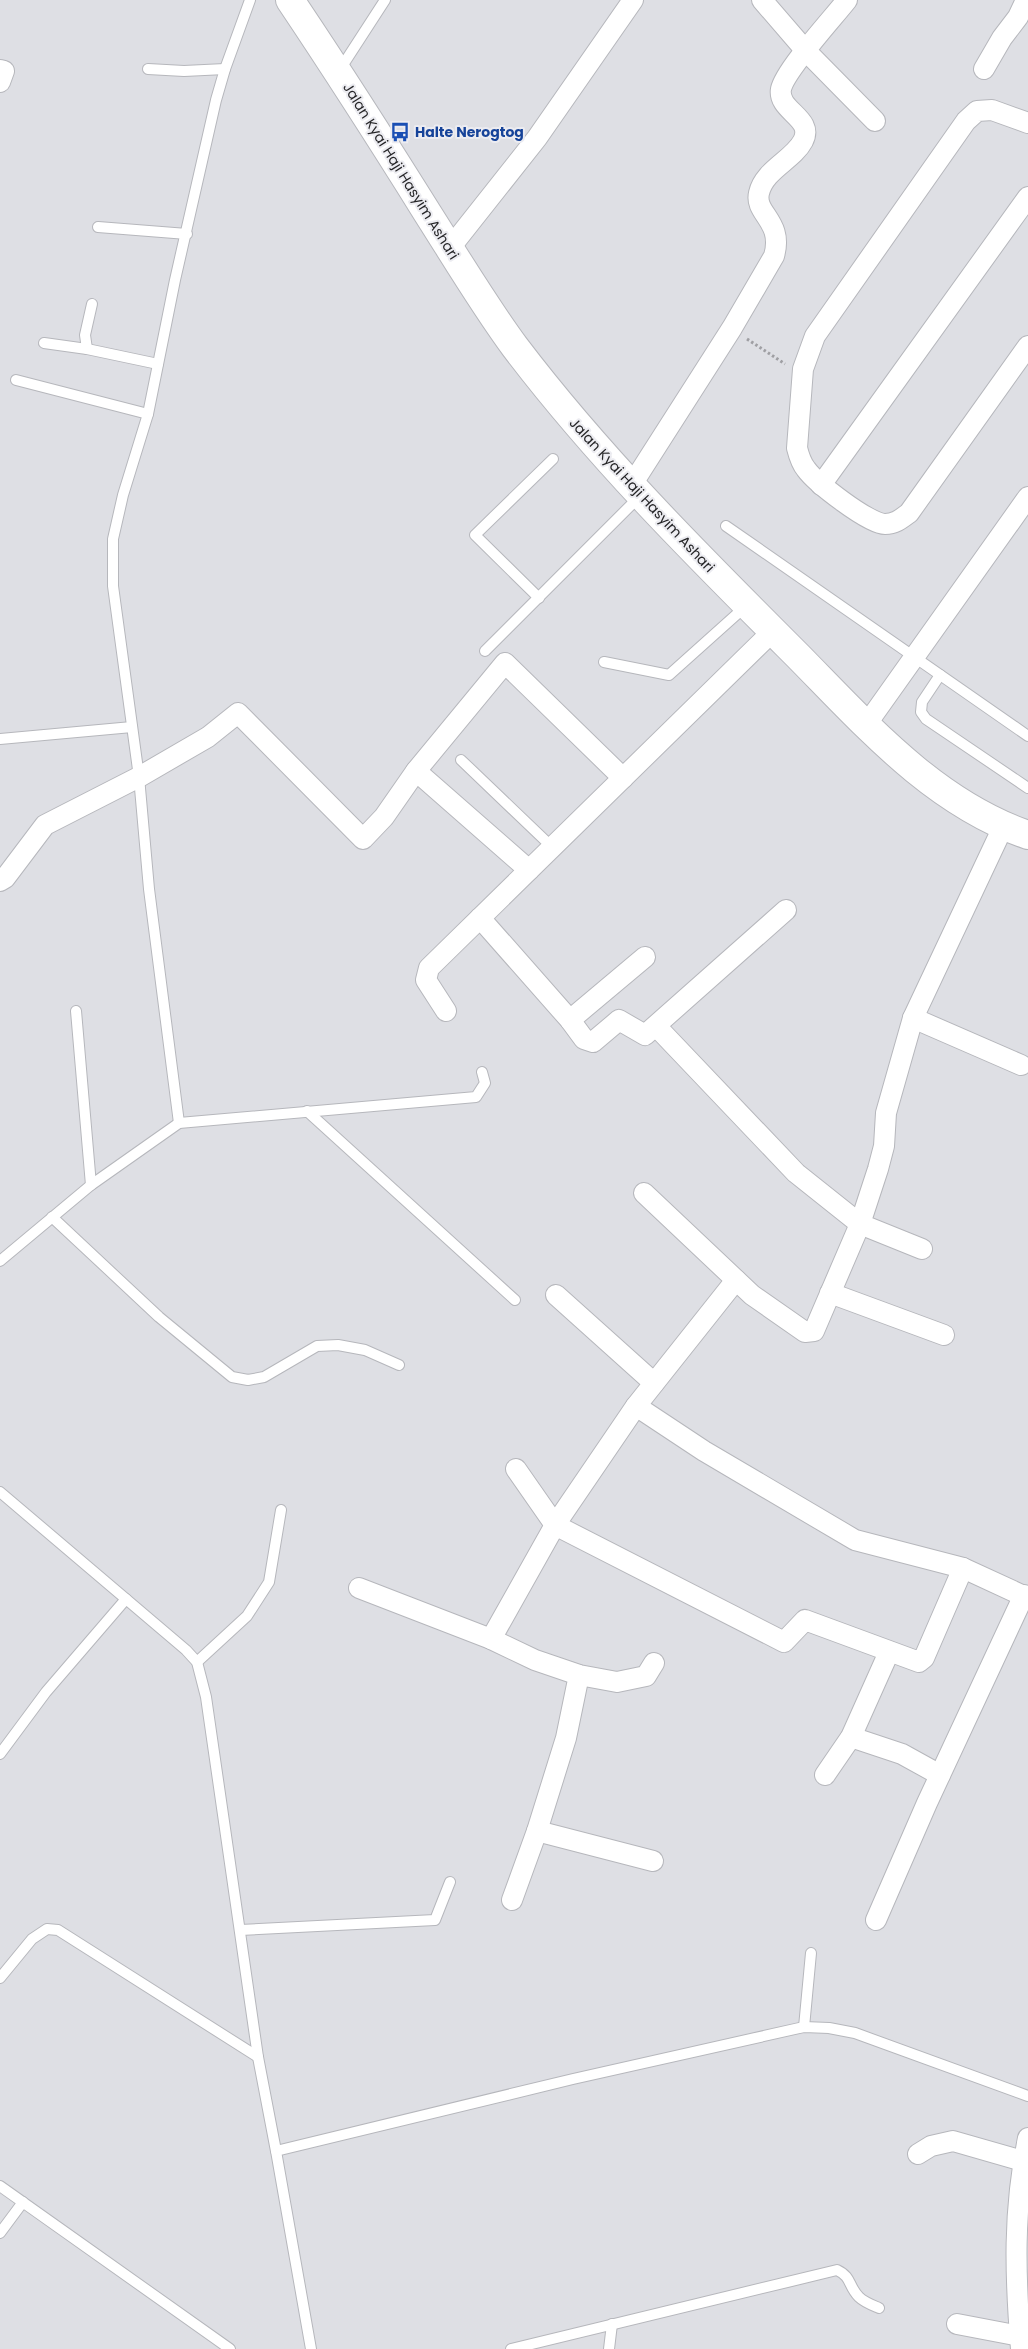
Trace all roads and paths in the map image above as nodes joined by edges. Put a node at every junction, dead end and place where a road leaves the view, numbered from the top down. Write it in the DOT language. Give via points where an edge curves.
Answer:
graph roads {
  1 [pos="250,0"];
  2 [pos="290,0"];
  3 [pos="385,0"];
  4 [pos="633,0"];
  5 [pos="762,0"];
  6 [pos="847,0"];
  7 [pos="1026,0"];
  8 [pos="806,51"];
  9 [pos="148,69"];
  10 [pos="225,69"];
  11 [pos="984,69"];
  12 [pos="0,70"];
  13 [pos="338,72"];
  14 [pos="0,82"];
  15 [pos="875,121"];
  16 [pos="1028,123"];
  17 [pos="1028,197"];
  18 [pos="98,227"];
  19 [pos="187,234"];
  20 [pos="450,248"];
  21 [pos="92,304"];
  22 [pos="732,328"];
  23 [pos="44,343"];
  24 [pos="1028,346"];
  25 [pos="88,349"];
  26 [pos="158,364"];
  27 [pos="803,369"];
  28 [pos="16,380"];
  29 [pos="148,414"];
  30 [pos="554,460"];
  31 [pos="821,484"];
  32 [pos="635,491"];
  33 [pos="1028,497"];
  34 [pos="726,526"];
  35 [pos="539,598"];
  36 [pos="746,606"];
  37 [pos="773,630"];
  38 [pos="485,651"];
  39 [pos="914,657"];
  40 [pos="604,662"];
  41 [pos="940,675"];
  42 [pos="866,725"];
  43 [pos="132,727"];
  44 [pos="1028,736"];
  45 [pos="0,739"];
  46 [pos="461,760"];
  47 [pos="416,771"];
  48 [pos="139,777"];
  49 [pos="623,778"];
  50 [pos="1028,788"];
  51 [pos="1016,831"];
  52 [pos="552,847"];
  53 [pos="529,870"];
  54 [pos="0,882"];
  55 [pos="786,910"];
  56 [pos="480,918"];
  57 [pos="645,957"];
  58 [pos="76,1011"];
  59 [pos="446,1011"];
  60 [pos="913,1018"];
  61 [pos="570,1020"];
  62 [pos="656,1026"];
  63 [pos="1021,1065"];
  64 [pos="482,1072"];
  65 [pos="307,1111"];
  66 [pos="179,1123"];
  67 [pos="91,1185"];
  68 [pos="644,1193"];
  69 [pos="52,1217"];
  70 [pos="860,1224"];
  71 [pos="922,1249"];
  72 [pos="0,1260"];
  73 [pos="736,1280"];
  74 [pos="830,1293"];
  75 [pos="556,1295"];
  76 [pos="515,1300"];
  77 [pos="944,1335"];
  78 [pos="399,1365"];
  79 [pos="654,1383"];
  80 [pos="636,1406"];
  81 [pos="516,1469"];
  82 [pos="0,1492"];
  83 [pos="281,1510"];
  84 [pos="555,1524"];
  85 [pos="963,1568"];
  86 [pos="359,1588"];
  87 [pos="1026,1596"];
  88 [pos="126,1599"];
  89 [pos="491,1640"];
  90 [pos="889,1652"];
  91 [pos="197,1662"];
  92 [pos="654,1663"];
  93 [pos="579,1675"];
  94 [pos="851,1737"];
  95 [pos="0,1754"];
  96 [pos="825,1775"];
  97 [pos="940,1775"];
  98 [pos="537,1832"];
  99 [pos="653,1861"];
  100 [pos="450,1882"];
  101 [pos="512,1900"];
  102 [pos="876,1920"];
  103 [pos="240,1930"];
  104 [pos="811,1953"];
  105 [pos="0,1978"];
  106 [pos="804,2028"];
  107 [pos="258,2057"];
  108 [pos="1028,2096"];
  109 [pos="1028,2138"];
  110 [pos="276,2151"];
  111 [pos="918,2154"];
  112 [pos="1023,2161"];
  113 [pos="0,2186"];
  114 [pos="23,2202"];
  115 [pos="1022,2231"];
  116 [pos="0,2233"];
  117 [pos="880,2308"];
  118 [pos="612,2324"];
  119 [pos="957,2324"];
  120 [pos="1021,2342"];
  121 [pos="225,2348"];
  122 [pos="311,2349"];
  123 [pos="511,2349"];
  124 [pos="609,2349"];
  1 -- 10 [label="lane"];
  2 -- 13 [label="main road, Jalan Kyai Haji Hasyim Ashari"];
  3 -- 13 [label="lane"];
  4 -- 20 [label="street" via="537,138"];
  5 -- 8 [label="street"];
  6 -- 8 [label="street"];
  7 -- 11 [label="street" via="1018,18"];
  8 -- 15 [label="street"];
  8 -- 22 [label="street" via="785,79 781,90 784,103 803,122 806,130 804,140 766,179 759,192 759,202 776,230 778,244"];
  9 -- 10 [label="lane"];
  10 -- 19 [label="lane"];
  12 -- 14 [label="street" via="4,71"];
  13 -- 20 [label="main road, Jalan Kyai Haji Hasyim Ashari"];
  16 -- 27 [label="street" via="992,110 977,111 966,121 815,336"];
  17 -- 31 [label="street"];
  18 -- 19 [label="lane"];
  19 -- 26 [label="lane"];
  20 -- 32 [label="main road, Jalan Kyai Haji Hasyim Ashari" via="514,344 583,433"];
  21 -- 25 [label="lane" via="85,336"];
  22 -- 27 [label="path" via="784,364"];
  22 -- 32 [label="street"];
  23 -- 25 [label="lane"];
  24 -- 31 [label="street" via="909,513 898,522 883,524 870,519"];
  25 -- 26 [label="lane"];
  26 -- 29 [label="lane"];
  27 -- 31 [label="street" via="797,448 806,470"];
  28 -- 29 [label="lane"];
  29 -- 43 [label="lane" via="123,495 114,539 113,586"];
  30 -- 35 [label="lane" via="475,535"];
  32 -- 35 [label="lane"];
  32 -- 36 [label="main road, Jalan Kyai Haji Hasyim Ashari"];
  33 -- 39 [label="street"];
  34 -- 39 [label="lane"];
  35 -- 38 [label="lane"];
  36 -- 37 [label="main road, Jalan Kyai Haji Hasyim Ashari"];
  36 -- 40 [label="lane" via="669,675"];
  37 -- 42 [label="main road, Jalan Kyai Haji Hasyim Ashari"];
  37 -- 49 [label="street"];
  39 -- 41 [label="lane"];
  39 -- 42 [label="street"];
  41 -- 44 [label="lane"];
  41 -- 50 [label="lane" via="922,702 921,712 926,719"];
  42 -- 51 [label="main road, Jalan Kyai Haji Hasyim Ashari" via="935,786 966,807"];
  43 -- 45 [label="lane"];
  43 -- 48 [label="lane"];
  46 -- 52 [label="lane"];
  47 -- 48 [label="street" via="384,817 363,839 238,713 208,738"];
  47 -- 49 [label="street" via="505,663"];
  47 -- 53 [label="street"];
  48 -- 54 [label="street" via="44,825"];
  48 -- 66 [label="lane" via="149,889"];
  49 -- 52 [label="street"];
  51 -- 60 [label="street"];
  52 -- 53 [label="street"];
  53 -- 56 [label="street"];
  55 -- 62 [label="street"];
  56 -- 59 [label="street" via="429,968 426,980"];
  56 -- 61 [label="street"];
  57 -- 61 [label="street"];
  58 -- 67 [label="lane"];
  60 -- 63 [label="street"];
  60 -- 70 [label="street" via="886,1113 884,1146"];
  61 -- 62 [label="street" via="584,1039 592,1042 619,1020 645,1035"];
  62 -- 70 [label="street" via="796,1173"];
  64 -- 65 [label="lane" via="485,1083 476,1097"];
  65 -- 66 [label="lane"];
  65 -- 76 [label="lane"];
  66 -- 67 [label="lane"];
  67 -- 69 [label="lane"];
  68 -- 73 [label="street"];
  69 -- 72 [label="lane"];
  69 -- 78 [label="lane" via="159,1317 232,1377 248,1380 264,1377 317,1346 338,1345 365,1350"];
  70 -- 71 [label="street"];
  70 -- 74 [label="street"];
  73 -- 74 [label="street" via="805,1332 814,1331"];
  73 -- 79 [label="street"];
  74 -- 77 [label="street"];
  75 -- 79 [label="street"];
  79 -- 80 [label="street"];
  80 -- 84 [label="street"];
  80 -- 85 [label="street" via="704,1451 855,1540"];
  81 -- 84 [label="street"];
  82 -- 88 [label="lane"];
  83 -- 91 [label="lane" via="268,1582 247,1616"];
  84 -- 89 [label="street"];
  84 -- 90 [label="street" via="784,1642 805,1620"];
  85 -- 87 [label="street"];
  85 -- 90 [label="street" via="924,1658 919,1662"];
  86 -- 89 [label="street"];
  87 -- 97 [label="street"];
  88 -- 91 [label="lane"];
  88 -- 95 [label="lane" via="46,1692"];
  89 -- 93 [label="street"];
  90 -- 94 [label="street"];
  91 -- 103 [label="lane" via="206,1697"];
  92 -- 93 [label="street" via="646,1676 617,1682"];
  93 -- 98 [label="street" via="566,1738"];
  94 -- 96 [label="street"];
  94 -- 97 [label="street" via="902,1754"];
  97 -- 102 [label="street"];
  98 -- 99 [label="street"];
  98 -- 101 [label="street"];
  100 -- 103 [label="lane" via="434,1920"];
  103 -- 107 [label="lane"];
  104 -- 106 [label="lane"];
  105 -- 107 [label="lane" via="32,1939 47,1929 58,1930"];
  106 -- 108 [label="lane" via="856,2033"];
  106 -- 110 [label="lane" via="582,2077"];
  107 -- 110 [label="lane"];
  109 -- 112 [label="street"];
  110 -- 122 [label="lane"];
  111 -- 112 [label="street" via="932,2146 953,2141"];
  112 -- 115 [label="street"];
  113 -- 114 [label="lane"];
  114 -- 116 [label="lane"];
  114 -- 121 [label="lane"];
  115 -- 120 [label="street"];
  117 -- 118 [label="lane" via="857,2296 846,2274 837,2270"];
  118 -- 123 [label="lane"];
  118 -- 124 [label="lane"];
  119 -- 120 [label="street"];
}
